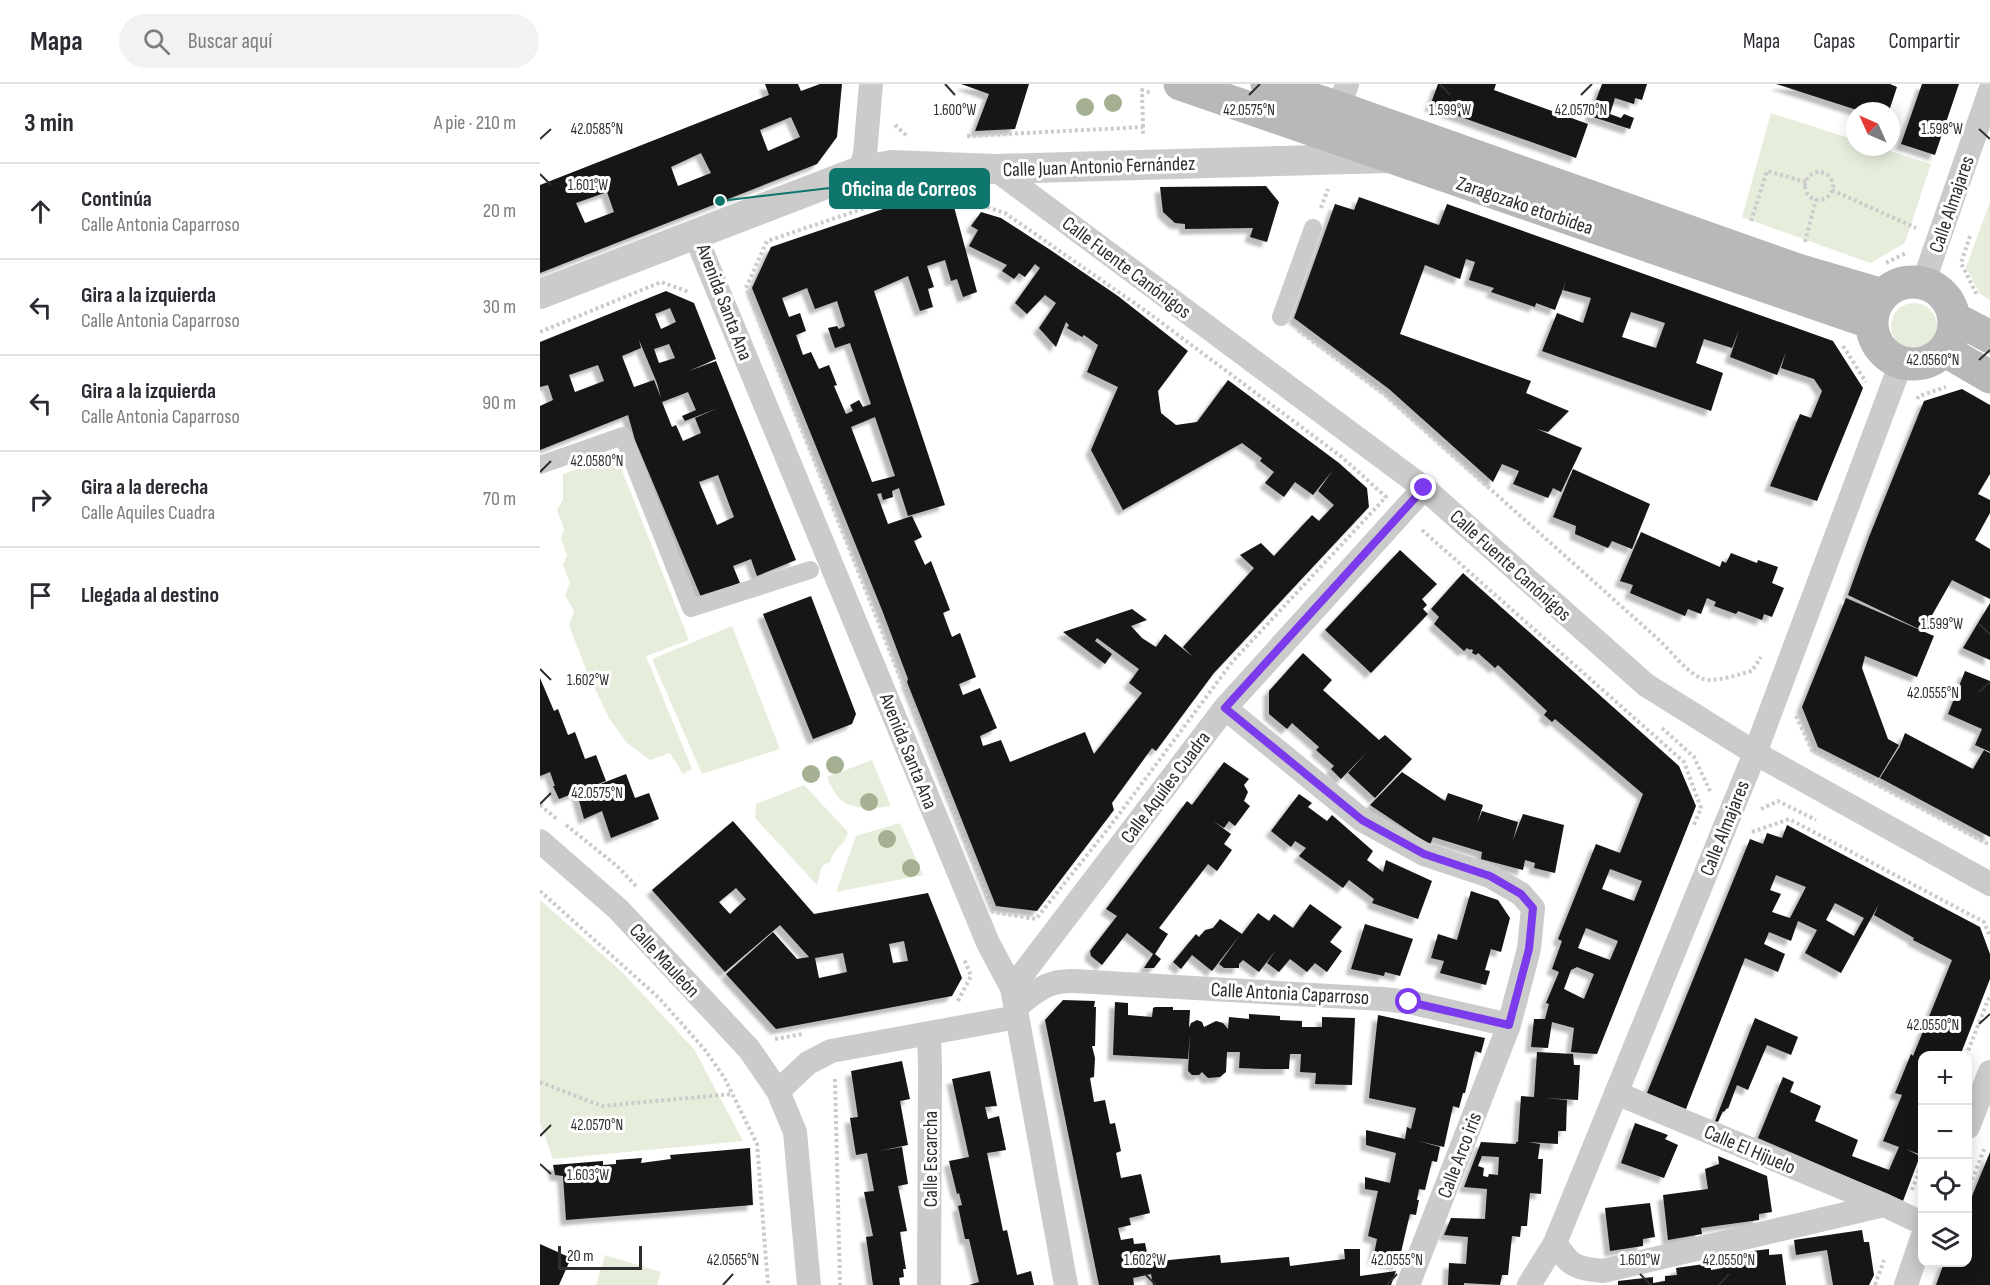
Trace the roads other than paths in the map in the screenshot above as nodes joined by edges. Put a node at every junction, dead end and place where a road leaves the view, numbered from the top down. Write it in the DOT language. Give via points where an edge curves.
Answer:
graph roads {
  1 [pos="871,84"];
  2 [pos="1267,84"];
  3 [pos="1166,89"];
  4 [pos="1990,91"];
  5 [pos="1343,96"];
  6 [pos="1392,158"];
  7 [pos="995,169"];
  8 [pos="861,171"];
  9 [pos="1313,228"];
  10 [pos="698,232"];
  11 [pos="1925,284"];
  12 [pos="540,294"];
  13 [pos="1879,295"];
  14 [pos="1967,310"];
  15 [pos="1281,317"];
  16 [pos="1990,337"];
  17 [pos="1944,350"];
  18 [pos="1901,363"];
  19 [pos="1990,377"];
  20 [pos="540,465"];
  21 [pos="1424,488"];
  22 [pos="810,570"];
  23 [pos="1225,708"];
  24 [pos="1755,753"];
  25 [pos="540,841"];
  26 [pos="1990,884"];
  27 [pos="1015,1004"];
  28 [pos="1509,1025"];
  29 [pos="929,1034"];
  30 [pos="1990,1072"];
  31 [pos="778,1091"];
  32 [pos="1616,1093"];
  33 [pos="1972,1117"];
  34 [pos="1884,1205"];
  35 [pos="1918,1221"];
  36 [pos="1555,1243"];
  37 [pos="1918,1252"];
  38 [pos="809,1285"];
  39 [pos="929,1285"];
  40 [pos="1066,1285"];
  41 [pos="1408,1285"];
  42 [pos="1529,1285"];
  43 [pos="1906,1285"];
  1 -- 8 [label="street"];
  2 -- 5 [label="main road, Zaragozako etorbidea"];
  3 -- 6 [label="main road, Zaragozako etorbidea"];
  4 -- 11 [label="street, Calle Almajares"];
  5 -- 13 [label="main road, Zaragozako etorbidea" via="1741,250"];
  6 -- 7 [label="street, Calle Juan Antonio Fernández"];
  6 -- 13 [label="main road, Zaragozako etorbidea"];
  7 -- 8 [label="street, Calle Juan Antonio Fernández" via="892,165"];
  7 -- 21 [label="street, Calle Fuente Canónigos"];
  8 -- 10 [label="street, Calle Juan Antonio Fernández"];
  9 -- 15 [label="street"];
  10 -- 12 [label="street, Calle Juan Antonio Fernández"];
  10 -- 27 [label="street, Avenida Santa Ana" via="702,252"];
  11 -- 13 [label="main road" via="1910,282"];
  11 -- 14 [label="main road" via="1936,288 1951,306"];
  13 -- 18 [label="main road" via="1874,336 1880,348"];
  14 -- 16 [label="main road"];
  14 -- 17 [label="main road"];
  17 -- 18 [label="main road" via="1932,360"];
  17 -- 19 [label="main road"];
  18 -- 24 [label="street, Calle Almajares"];
  20 -- 22 [label="street" via="623,436 691,608"];
  21 -- 23 [label="street, Calle Aquiles Cuadra"];
  21 -- 24 [label="street, Calle Fuente Canónigos" via="1646,685"];
  23 -- 27 [label="street, Calle Aquiles Cuadra"];
  23 -- 28 [label="street" via="1362,820 1424,854 1490,876 1521,894 1533,908 1529,949"];
  24 -- 26 [label="street, Calle Fuente Canónigos"];
  24 -- 32 [label="street, Calle Almajares"];
  25 -- 31 [label="street, Calle Mauleón" via="618,909 749,1049"];
  27 -- 28 [label="street, Calle Antonia Caparroso" via="1046,984 1068,981 1383,999"];
  27 -- 29 [label="street"];
  27 -- 40 [label="street, Avenida Santa Ana"];
  28 -- 41 [label="street, Calle Arco iris"];
  29 -- 31 [label="street" via="831,1051 808,1063"];
  29 -- 39 [label="street, Calle Escarcha"];
  30 -- 33 [label="street"];
  31 -- 38 [label="street, Calle Mauleón" via="795,1132"];
  32 -- 34 [label="street, Calle El Hijuelo"];
  32 -- 36 [label="street, Calle Almajares"];
  34 -- 35 [label="street, Calle El Hijuelo"];
  34 -- 36 [label="street" via="1603,1271 1579,1268 1566,1260"];
  36 -- 42 [label="street, Calle Almajares"];
  37 -- 43 [label="street"];
}
